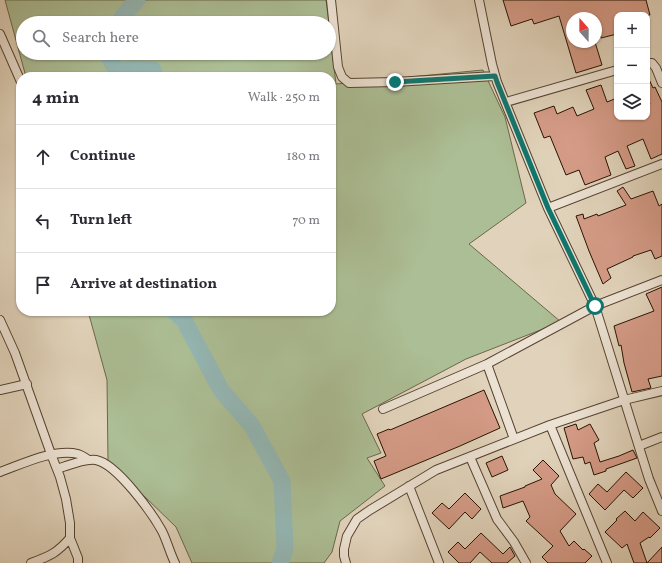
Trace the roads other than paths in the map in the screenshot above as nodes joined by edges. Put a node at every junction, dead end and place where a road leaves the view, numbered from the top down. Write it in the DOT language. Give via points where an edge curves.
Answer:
graph roads {
  1 [pos="331,0"];
  2 [pos="479,0"];
  3 [pos="333,16"];
  4 [pos="0,34"];
  5 [pos="336,48"];
  6 [pos="650,63"];
  7 [pos="614,71"];
  8 [pos="17,72"];
  9 [pos="495,76"];
  10 [pos="662,83"];
  11 [pos="506,102"];
  12 [pos="662,164"];
  13 [pos="548,208"];
  14 [pos="662,280"];
  15 [pos="595,306"];
  16 [pos="0,320"];
  17 [pos="487,364"];
  18 [pos="27,384"];
  19 [pos="0,390"];
  20 [pos="662,392"];
  21 [pos="624,400"];
  22 [pos="383,409"];
  23 [pos="550,424"];
  24 [pos="662,437"];
  25 [pos="514,439"];
  26 [pos="639,446"];
  27 [pos="51,454"];
  28 [pos="470,457"];
  29 [pos="88,460"];
  30 [pos="57,469"];
  31 [pos="0,472"];
  32 [pos="409,486"];
  33 [pos="662,511"];
  34 [pos="70,538"];
  35 [pos="343,561"];
  36 [pos="31,563"];
  37 [pos="78,563"];
  38 [pos="174,563"];
  39 [pos="439,563"];
  40 [pos="526,563"];
  41 [pos="607,563"];
  1 -- 3 [label="street"];
  2 -- 9 [label="street"];
  4 -- 8 [label="street"];
  5 -- 9 [label="street" via="338,67 342,77 349,83"];
  6 -- 10 [label="street" via="656,68"];
  7 -- 11 [label="street"];
  9 -- 11 [label="street"];
  11 -- 13 [label="street"];
  12 -- 13 [label="street"];
  13 -- 15 [label="street"];
  14 -- 15 [label="street"];
  15 -- 17 [label="street"];
  15 -- 21 [label="street"];
  16 -- 18 [label="street"];
  17 -- 22 [label="street"];
  17 -- 25 [label="street"];
  18 -- 19 [label="street"];
  18 -- 27 [label="street"];
  20 -- 21 [label="street"];
  21 -- 23 [label="street"];
  21 -- 26 [label="street"];
  23 -- 25 [label="street"];
  23 -- 41 [label="street"];
  24 -- 26 [label="street"];
  25 -- 28 [label="street"];
  26 -- 33 [label="street"];
  27 -- 29 [label="street" via="68,452 80,454"];
  27 -- 30 [label="street"];
  27 -- 31 [label="street"];
  28 -- 32 [label="street" via="436,470"];
  28 -- 40 [label="street" via="497,519"];
  29 -- 30 [label="street"];
  29 -- 38 [label="street" via="106,464 138,496 162,532"];
  30 -- 34 [label="street" via="66,499"];
  32 -- 35 [label="street" via="357,519 347,536"];
  32 -- 39 [label="street"];
  34 -- 36 [label="street" via="60,549"];
  34 -- 37 [label="street"];
}
